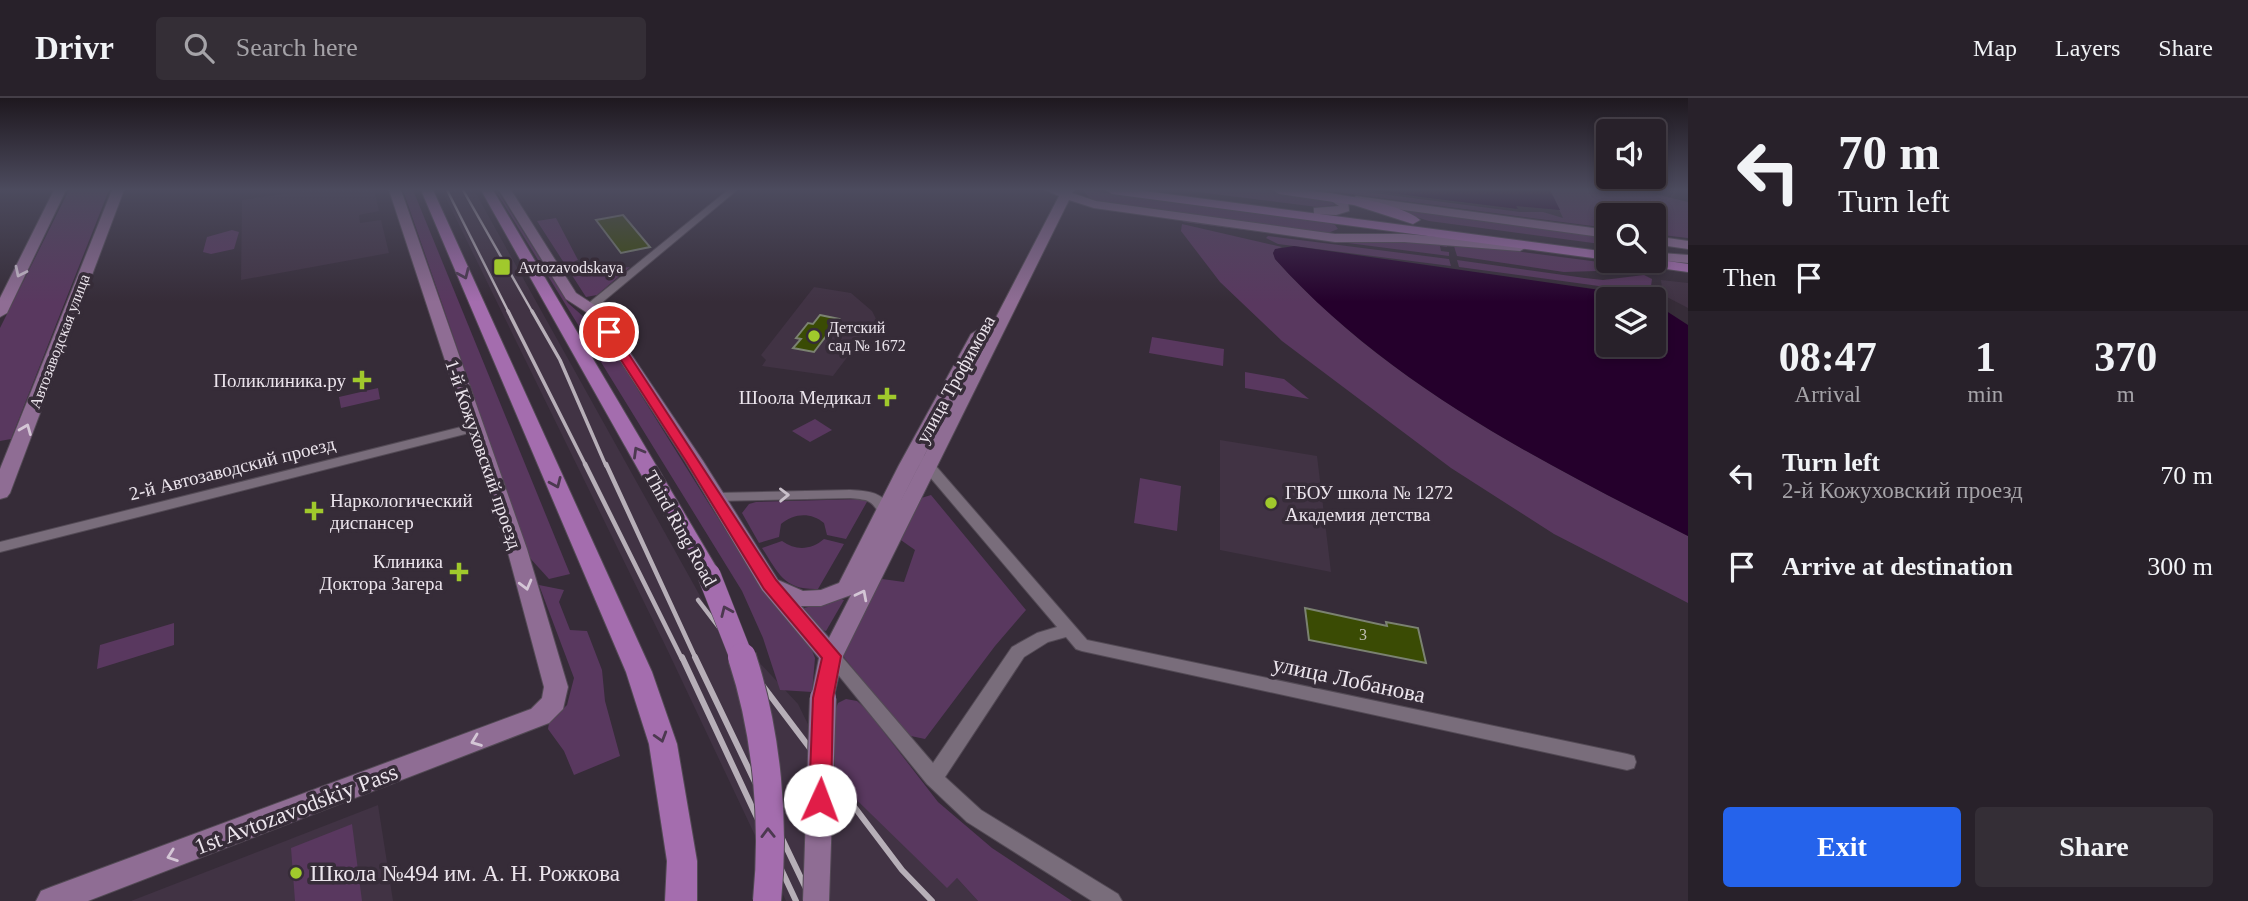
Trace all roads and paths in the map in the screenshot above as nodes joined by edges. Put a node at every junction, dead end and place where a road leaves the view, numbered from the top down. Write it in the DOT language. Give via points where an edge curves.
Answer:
graph roads {
  1 [pos="42,227"];
  2 [pos="103,227"];
  3 [pos="407,227"];
  4 [pos="443,227"];
  5 [pos="509,227"];
  6 [pos="528,227"];
  7 [pos="687,227"];
  8 [pos="1040,227"];
  9 [pos="1042,227"];
  10 [pos="1261,227"];
  11 [pos="1343,227"];
  12 [pos="1409,227"];
  13 [pos="1432,227"];
  14 [pos="1460,227"];
  15 [pos="1559,227"];
  16 [pos="1596,232"];
  17 [pos="1314,235"];
  18 [pos="1529,239"];
  19 [pos="1666,242"];
  20 [pos="1688,245"];
  21 [pos="1596,248"];
  22 [pos="1567,251"];
  23 [pos="1596,255"];
  24 [pos="1666,258"];
  25 [pos="1688,260"];
  26 [pos="1666,265"];
  27 [pos="1688,268"];
  28 [pos="589,308"];
  29 [pos="0,313"];
  30 [pos="474,428"];
  31 [pos="921,458"];
  32 [pos="0,493"];
  33 [pos="716,497"];
  34 [pos="885,512"];
  35 [pos="0,547"];
  36 [pos="770,585"];
  37 [pos="1067,631"];
  38 [pos="831,656"];
  39 [pos="859,688"];
  40 [pos="823,698"];
  41 [pos="540,716"];
  42 [pos="1626,762"];
  43 [pos="934,778"];
  44 [pos="51,901"];
  45 [pos="681,901"];
  46 [pos="767,901"];
  47 [pos="816,901"];
  48 [pos="1111,901"];
  1 -- 29 [label="main road, one-way"];
  32 -- 2 [label="main road, Автозаводская улица, one-way"];
  3 -- 30 [label="main road, 1-й Кожуховский проезд"];
  4 -- 45 [label="main road, one-way" via="639,672 663,744 682,861"];
  46 -- 5 [label="main road, Third Ring Road, one-way, bridge" via="766,776 757,711 727,612"];
  6 -- 28 [label="main road" via="571,296"];
  7 -- 28 [label="street"];
  8 -- 31 [label="main road, улица Трофимова"];
  9 -- 31 [label="main road, улица Трофимова" via="958,404"];
  10 -- 17 [label="main road"];
  11 -- 17 [label="main road" via="1340,236"];
  12 -- 22 [label="main road"];
  13 -- 18 [label="main road"];
  14 -- 18 [label="main road"];
  15 -- 16 [label="main road"];
  17 -- 22 [label="main road"];
  18 -- 21 [label="main road"];
  19 -- 20 [label="main road"];
  22 -- 23 [label="main road"];
  24 -- 25 [label="main road"];
  26 -- 27 [label="main road"];
  28 -- 33 [label="main road"];
  30 -- 35 [label="street, 2-й Автозаводский проезд"];
  30 -- 41 [label="main road, 1-й Кожуховский проезд, one-way" via="517,549 556,687 554,702"];
  31 -- 34 [label="main road, улица Трофимова"];
  31 -- 37 [label="street, улица Лобанова"];
  38 -- 31 [label="main road, one-way"];
  33 -- 34 [label="street, one-way" via="850,494 871,496 882,503"];
  33 -- 36 [label="main road"];
  34 -- 36 [label="main road, улица Трофимова" via="847,588 811,600 790,597"];
  36 -- 38 [label="main road"];
  37 -- 42 [label="street, улица Лобанова" via="1082,645"];
  37 -- 43 [label="street" via="1043,637 1018,652"];
  38 -- 39 [label="street"];
  38 -- 40 [label="main road"];
  39 -- 40 [label="street" via="838,684"];
  39 -- 43 [label="street"];
  40 -- 47 [label="main road, bridge"];
  41 -- 44 [label="main road, 1st Avtozavodskiy Pass, one-way"];
  43 -- 48 [label="street" via="974,816"];
}
